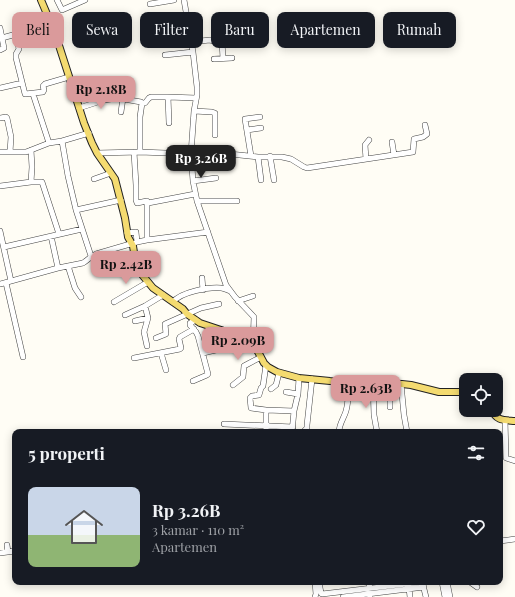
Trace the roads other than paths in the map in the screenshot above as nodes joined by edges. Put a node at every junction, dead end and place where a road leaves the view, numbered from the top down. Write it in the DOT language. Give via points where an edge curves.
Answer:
graph roads {
  1 [pos="41,0"];
  2 [pos="57,0"];
  3 [pos="85,0"];
  4 [pos="174,0"];
  5 [pos="184,0"];
  6 [pos="150,4"];
  7 [pos="46,12"];
  8 [pos="186,12"];
  9 [pos="0,25"];
  10 [pos="12,35"];
  11 [pos="2,38"];
  12 [pos="18,48"];
  13 [pos="60,48"];
  14 [pos="192,48"];
  15 [pos="222,48"];
  16 [pos="0,50"];
  17 [pos="193,52"];
  18 [pos="165,55"];
  19 [pos="223,58"];
  20 [pos="232,58"];
  21 [pos="214,59"];
  22 [pos="69,77"];
  23 [pos="22,83"];
  24 [pos="0,88"];
  25 [pos="33,94"];
  26 [pos="168,97"];
  27 [pos="123,98"];
  28 [pos="196,98"];
  29 [pos="142,103"];
  30 [pos="79,108"];
  31 [pos="194,111"];
  32 [pos="121,112"];
  33 [pos="260,117"];
  34 [pos="0,118"];
  35 [pos="168,123"];
  36 [pos="425,125"];
  37 [pos="261,128"];
  38 [pos="247,130"];
  39 [pos="88,132"];
  40 [pos="214,135"];
  41 [pos="368,140"];
  42 [pos="62,141"];
  43 [pos="392,142"];
  44 [pos="49,143"];
  45 [pos="31,150"];
  46 [pos="0,152"];
  47 [pos="10,152"];
  48 [pos="137,152"];
  49 [pos="191,152"];
  50 [pos="97,153"];
  51 [pos="394,155"];
  52 [pos="251,156"];
  53 [pos="270,156"];
  54 [pos="258,157"];
  55 [pos="366,159"];
  56 [pos="111,172"];
  57 [pos="216,178"];
  58 [pos="94,179"];
  59 [pos="261,180"];
  60 [pos="274,180"];
  61 [pos="193,181"];
  62 [pos="31,182"];
  63 [pos="0,186"];
  64 [pos="195,194"];
  65 [pos="121,200"];
  66 [pos="197,201"];
  67 [pos="237,201"];
  68 [pos="148,203"];
  69 [pos="76,210"];
  70 [pos="82,229"];
  71 [pos="0,231"];
  72 [pos="208,232"];
  73 [pos="59,234"];
  74 [pos="51,236"];
  75 [pos="147,240"];
  76 [pos="1,241"];
  77 [pos="134,243"];
  78 [pos="4,247"];
  79 [pos="91,256"];
  80 [pos="68,266"];
  81 [pos="58,268"];
  82 [pos="202,278"];
  83 [pos="9,282"];
  84 [pos="148,282"];
  85 [pos="0,284"];
  86 [pos="203,290"];
  87 [pos="230,291"];
  88 [pos="163,295"];
  89 [pos="253,296"];
  90 [pos="81,297"];
  91 [pos="238,301"];
  92 [pos="114,302"];
  93 [pos="173,302"];
  94 [pos="219,304"];
  95 [pos="145,306"];
  96 [pos="187,314"];
  97 [pos="125,315"];
  98 [pos="148,318"];
  99 [pos="196,320"];
  100 [pos="135,321"];
  101 [pos="194,330"];
  102 [pos="156,338"];
  103 [pos="253,345"];
  104 [pos="147,346"];
  105 [pos="216,350"];
  106 [pos="161,353"];
  107 [pos="203,353"];
  108 [pos="23,357"];
  109 [pos="260,357"];
  110 [pos="134,358"];
  111 [pos="266,365"];
  112 [pos="166,370"];
  113 [pos="279,373"];
  114 [pos="299,378"];
  115 [pos="312,379"];
  116 [pos="193,381"];
  117 [pos="348,382"];
  118 [pos="373,383"];
  119 [pos="390,384"];
  120 [pos="401,384"];
  121 [pos="233,385"];
  122 [pos="270,389"];
  123 [pos="286,392"];
  124 [pos="459,392"];
  125 [pos="298,394"];
  126 [pos="390,407"];
  127 [pos="266,410"];
  128 [pos="294,411"];
  129 [pos="496,417"];
  130 [pos="505,420"];
  131 [pos="515,421"];
  132 [pos="224,424"];
  133 [pos="266,425"];
  134 [pos="266,429"];
  135 [pos="292,429"];
  136 [pos="306,429"];
  137 [pos="339,429"];
  138 [pos="376,429"];
  139 [pos="406,429"];
  140 [pos="515,461"];
  141 [pos="515,539"];
  142 [pos="503,541"];
  143 [pos="7,545"];
  144 [pos="12,551"];
  145 [pos="8,552"];
  146 [pos="0,553"];
  147 [pos="316,585"];
  148 [pos="417,585"];
  149 [pos="420,585"];
  150 [pos="423,585"];
  151 [pos="443,585"];
  152 [pos="448,585"];
  153 [pos="474,585"];
  154 [pos="477,587"];
  155 [pos="409,588"];
  156 [pos="370,593"];
  157 [pos="320,595"];
  158 [pos="343,597"];
  159 [pos="410,597"];
  160 [pos="426,597"];
  161 [pos="445,597"];
  162 [pos="450,597"];
  1 -- 7 [label="main road"];
  2 -- 3 [label="street" via="62,10"];
  4 -- 6 [label="street"];
  5 -- 8 [label="street"];
  9 -- 11 [label="street"];
  10 -- 11 [label="street"];
  11 -- 16 [label="street" via="4,48"];
  12 -- 23 [label="street" via="16,58"];
  13 -- 22 [label="main road"];
  14 -- 17 [label="street"];
  15 -- 19 [label="street"];
  17 -- 18 [label="street"];
  17 -- 28 [label="street"];
  19 -- 20 [label="street"];
  19 -- 21 [label="street"];
  22 -- 25 [label="street" via="45,84 44,91"];
  22 -- 30 [label="main road"];
  23 -- 24 [label="street"];
  23 -- 25 [label="street" via="25,94"];
  25 -- 44 [label="street"];
  26 -- 28 [label="street"];
  26 -- 29 [label="street" via="152,97"];
  26 -- 35 [label="street"];
  27 -- 29 [label="street"];
  27 -- 30 [label="street"];
  27 -- 32 [label="street"];
  28 -- 31 [label="street"];
  29 -- 48 [label="street"];
  30 -- 39 [label="main road"];
  31 -- 40 [label="street" via="215,113"];
  31 -- 49 [label="street"];
  33 -- 38 [label="street" via="245,119"];
  34 -- 47 [label="street" via="7,118 11,137"];
  36 -- 51 [label="street" via="427,134 414,139 413,152"];
  37 -- 38 [label="street"];
  38 -- 52 [label="street"];
  39 -- 42 [label="street"];
  39 -- 50 [label="main road"];
  41 -- 55 [label="street" via="365,145"];
  42 -- 44 [label="street"];
  42 -- 69 [label="street"];
  43 -- 51 [label="street"];
  44 -- 45 [label="street"];
  45 -- 47 [label="street"];
  45 -- 62 [label="street"];
  46 -- 47 [label="street"];
  48 -- 49 [label="street"];
  48 -- 50 [label="street"];
  48 -- 68 [label="street" via="136,200 137,203"];
  49 -- 52 [label="street"];
  49 -- 61 [label="street"];
  50 -- 56 [label="main road"];
  51 -- 55 [label="street"];
  52 -- 54 [label="street"];
  53 -- 54 [label="street"];
  53 -- 55 [label="street" via="291,159 308,168"];
  53 -- 60 [label="street"];
  54 -- 59 [label="street"];
  56 -- 58 [label="street"];
  56 -- 65 [label="main road" via="118,185"];
  57 -- 61 [label="street"];
  61 -- 64 [label="street"];
  62 -- 63 [label="street"];
  62 -- 73 [label="street" via="43,183"];
  64 -- 66 [label="street"];
  64 -- 68 [label="street"];
  65 -- 69 [label="street"];
  65 -- 77 [label="main road" via="128,237"];
  66 -- 67 [label="street"];
  66 -- 72 [label="street"];
  68 -- 75 [label="street"];
  69 -- 70 [label="street"];
  70 -- 73 [label="street"];
  70 -- 79 [label="street"];
  71 -- 76 [label="street"];
  72 -- 75 [label="street"];
  72 -- 87 [label="street"];
  73 -- 74 [label="street"];
  74 -- 78 [label="street"];
  74 -- 81 [label="street"];
  75 -- 77 [label="street"];
  76 -- 78 [label="street"];
  77 -- 79 [label="street"];
  77 -- 84 [label="main road" via="136,265"];
  78 -- 83 [label="street"];
  79 -- 80 [label="street" via="85,261"];
  80 -- 81 [label="street"];
  80 -- 90 [label="street" via="75,288"];
  81 -- 83 [label="street"];
  82 -- 86 [label="street"];
  83 -- 85 [label="street"];
  83 -- 108 [label="street"];
  84 -- 88 [label="main road"];
  84 -- 92 [label="street"];
  86 -- 87 [label="street" via="223,288"];
  86 -- 93 [label="street" via="176,298"];
  87 -- 91 [label="street"];
  88 -- 93 [label="main road"];
  88 -- 95 [label="street"];
  89 -- 91 [label="street"];
  91 -- 103 [label="street" via="254,318"];
  93 -- 96 [label="main road"];
  94 -- 96 [label="street"];
  95 -- 97 [label="street"];
  95 -- 98 [label="street"];
  96 -- 99 [label="main road"];
  96 -- 102 [label="street" via="164,324 167,333"];
  98 -- 100 [label="street"];
  98 -- 104 [label="street" via="144,332"];
  99 -- 101 [label="street" via="190,324"];
  99 -- 103 [label="main road"];
  101 -- 106 [label="street" via="180,337 180,349"];
  101 -- 107 [label="street"];
  103 -- 109 [label="main road"];
  105 -- 107 [label="street"];
  106 -- 110 [label="street"];
  106 -- 112 [label="street"];
  107 -- 116 [label="street" via="208,374"];
  109 -- 111 [label="main road"];
  109 -- 121 [label="street" via="244,366 243,378"];
  111 -- 113 [label="main road"];
  111 -- 127 [label="street" via="264,386 260,394 250,398 251,408"];
  113 -- 114 [label="main road"];
  113 -- 122 [label="street" via="276,385"];
  114 -- 115 [label="main road"];
  114 -- 125 [label="street"];
  115 -- 117 [label="main road"];
  115 -- 136 [label="street"];
  117 -- 118 [label="main road"];
  117 -- 137 [label="street" via="346,410"];
  118 -- 119 [label="main road"];
  118 -- 138 [label="street"];
  119 -- 120 [label="main road"];
  119 -- 126 [label="street"];
  120 -- 124 [label="main road" via="439,392"];
  120 -- 139 [label="street"];
  123 -- 125 [label="street"];
  125 -- 128 [label="street"];
  127 -- 128 [label="street"];
  127 -- 133 [label="street"];
  128 -- 135 [label="street"];
  129 -- 130 [label="main road"];
  130 -- 131 [label="main road"];
  130 -- 140 [label="street" via="506,458"];
  132 -- 133 [label="street"];
  133 -- 134 [label="street"];
  133 -- 135 [label="street"];
  141 -- 142 [label="street"];
  143 -- 145 [label="street"];
  144 -- 145 [label="street"];
  145 -- 146 [label="street"];
  147 -- 157 [label="street"];
  148 -- 156 [label="street"];
  149 -- 155 [label="street"];
  150 -- 160 [label="street"];
  151 -- 161 [label="street"];
  152 -- 162 [label="street"];
  153 -- 154 [label="street"];
  155 -- 156 [label="street"];
  155 -- 159 [label="street"];
  156 -- 157 [label="street"];
  156 -- 158 [label="street"];
}
